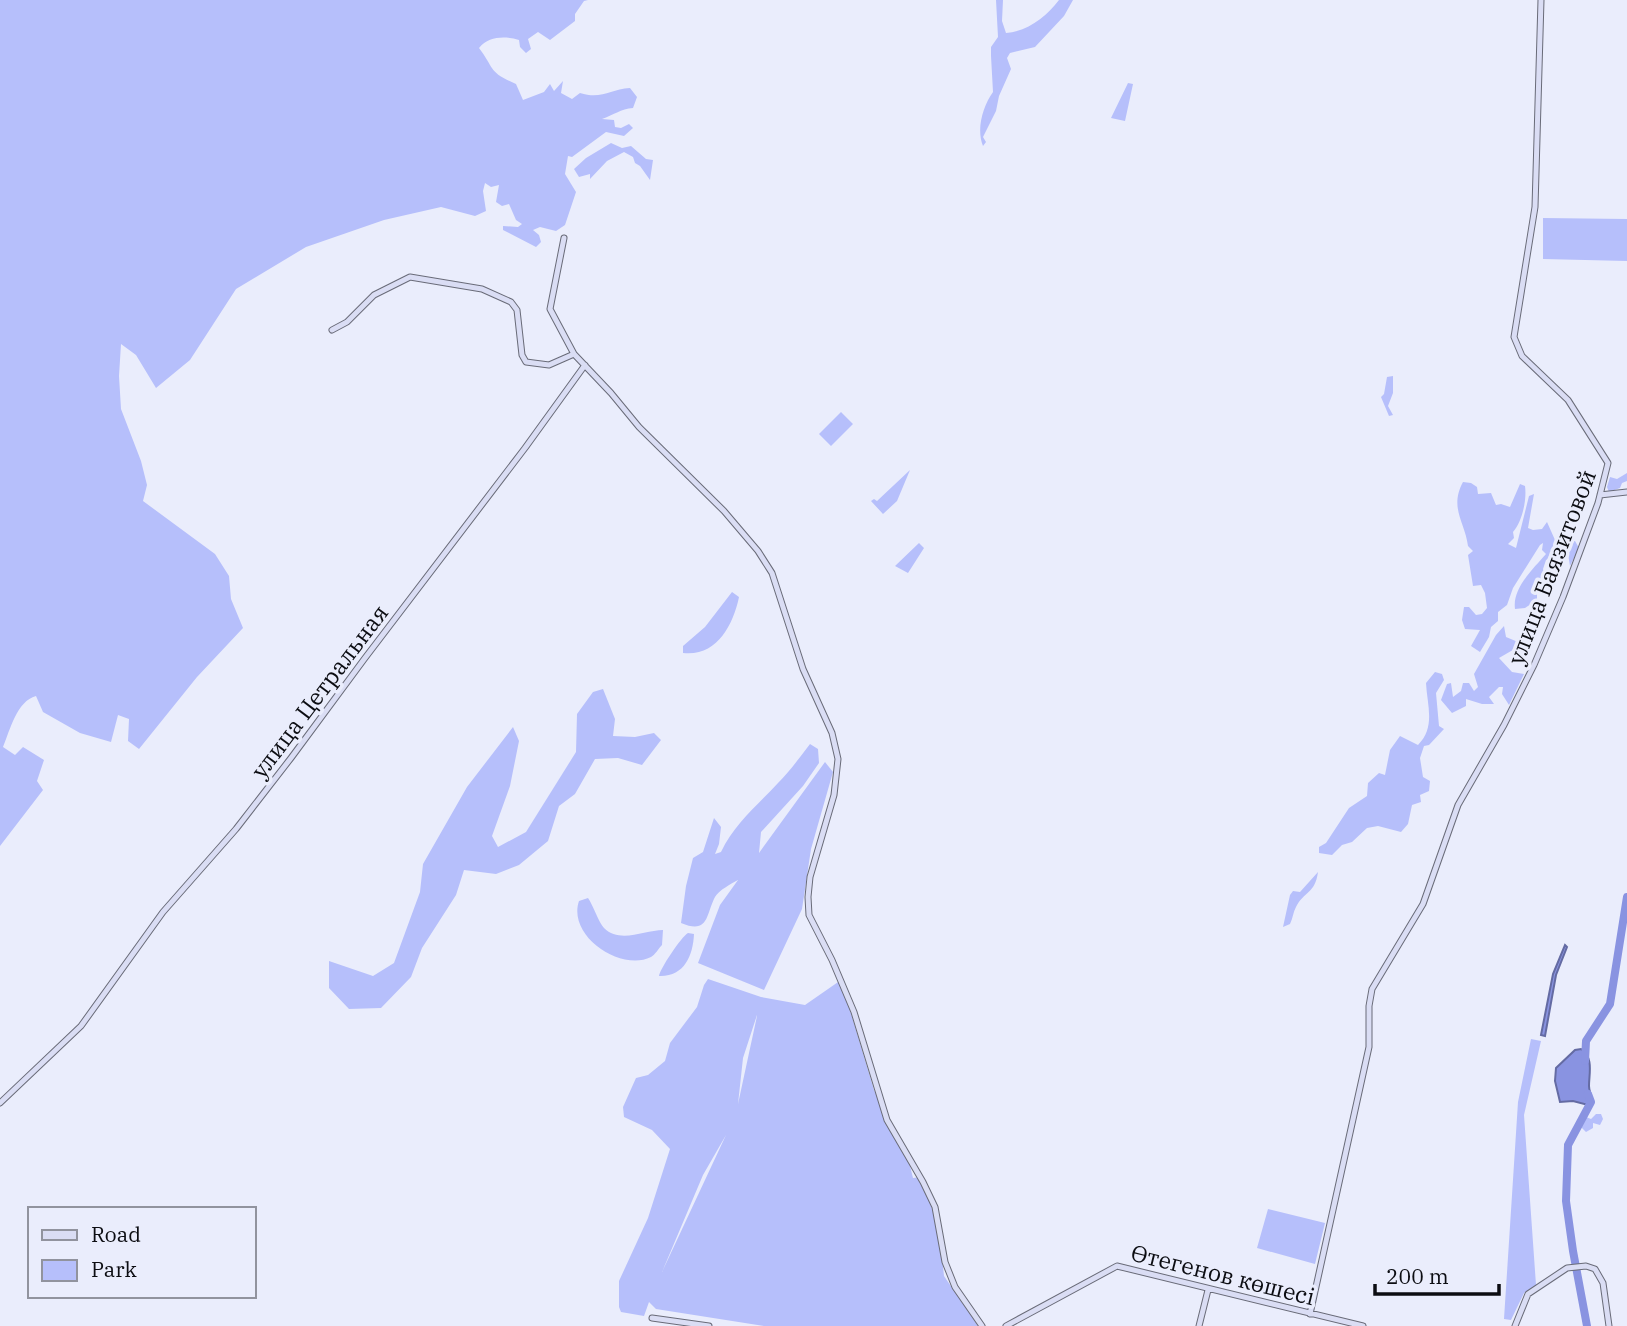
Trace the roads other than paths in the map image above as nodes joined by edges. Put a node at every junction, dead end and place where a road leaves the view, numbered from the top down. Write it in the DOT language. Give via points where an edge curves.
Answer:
graph roads {
  1 [pos="1541,0"];
  2 [pos="564,238"];
  3 [pos="332,330"];
  4 [pos="574,354"];
  5 [pos="585,365"];
  6 [pos="1627,492"];
  7 [pos="1600,495"];
  8 [pos="0,1102"];
  9 [pos="1208,1290"];
  10 [pos="1310,1314"];
  11 [pos="652,1318"];
  12 [pos="709,1326"];
  13 [pos="982,1326"];
  14 [pos="1006,1326"];
  15 [pos="1199,1326"];
  16 [pos="1363,1326"];
  17 [pos="1515,1326"];
  18 [pos="1609,1326"];
  1 -- 7 [label="street, улица Баязитовой" via="1535,207 1514,337 1522,356 1569,400 1608,463"];
  2 -- 4 [label="street" via="550,305"];
  3 -- 4 [label="street" via="374,295 405,278 420,278 482,289 511,302 519,317 523,355 530,364 549,365"];
  4 -- 5 [label="street"];
  5 -- 8 [label="street, улица Цетральная" via="291,758 184,886 89,1016"];
  5 -- 13 [label="street" via="639,427 724,511 772,573 838,759 834,795 810,877 809,915 854,1012 887,1120 935,1207 945,1262 955,1287"];
  6 -- 7 [label="street"];
  7 -- 10 [label="street, улица Баязитовой" via="1534,665 1458,805 1423,905 1372,989 1369,1046"];
  9 -- 10 [label="street, Өтегенов көшесі"];
  9 -- 14 [label="street, Өтегенов көшесі" via="1117,1266"];
  9 -- 15 [label="street"];
  10 -- 16 [label="street, Өтегенов көшесі"];
  11 -- 12 [label="street"];
  17 -- 18 [label="street" via="1528,1294 1581,1266 1595,1269 1603,1283"];
}
